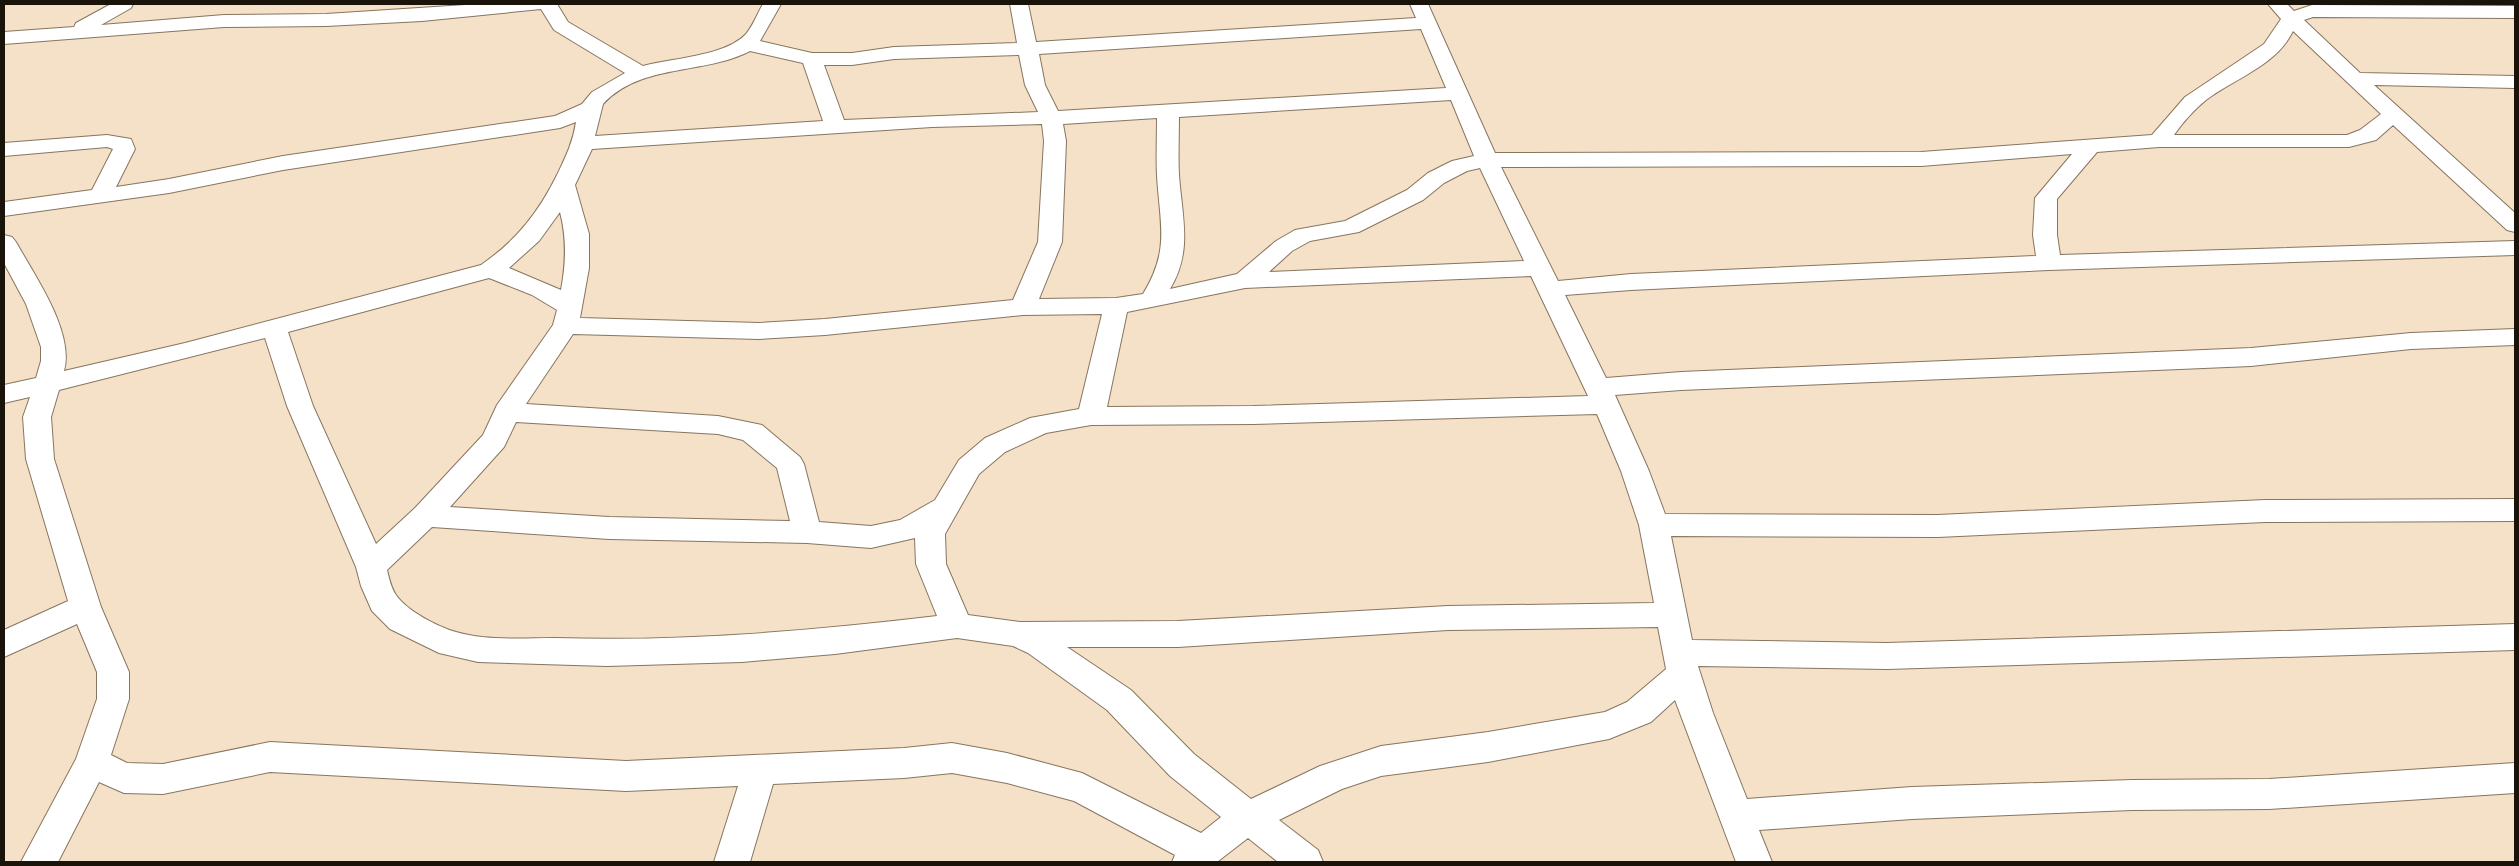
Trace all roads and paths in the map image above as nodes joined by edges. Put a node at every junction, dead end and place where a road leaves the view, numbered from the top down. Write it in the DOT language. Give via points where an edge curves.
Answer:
graph roads {
  1 [pos="124,4"];
  2 [pos="538,4"];
  3 [pos="548,4"];
  4 [pos="772,4"];
  5 [pos="1019,4"];
  6 [pos="1419,4"];
  7 [pos="2510,4"];
  8 [pos="2515,6"];
  9 [pos="2366,7"];
  10 [pos="2284,11"];
  11 [pos="2515,12"];
  12 [pos="1429,22"];
  13 [pos="75,32"];
  14 [pos="12,38"];
  15 [pos="747,44"];
  16 [pos="1029,48"];
  17 [pos="4,59"];
  18 [pos="812,59"];
  19 [pos="642,74"];
  20 [pos="2358,79"];
  21 [pos="2515,82"];
  22 [pos="1458,93"];
  23 [pos="1168,112"];
  24 [pos="2393,114"];
  25 [pos="1051,118"];
  26 [pos="586,127"];
  27 [pos="836,127"];
  28 [pos="2159,141"];
  29 [pos="2089,148"];
  30 [pos="4,150"];
  31 [pos="1487,160"];
  32 [pos="565,187"];
  33 [pos="100,196"];
  34 [pos="4,209"];
  35 [pos="2515,225"];
  36 [pos="4,242"];
  37 [pos="2515,248"];
  38 [pos="2049,263"];
  39 [pos="490,270"];
  40 [pos="1545,278"];
  41 [pos="1245,280"];
  42 [pos="1151,301"];
  43 [pos="1116,306"];
  44 [pos="1023,308"];
  45 [pos="567,317"];
  46 [pos="274,327"];
  47 [pos="2515,337"];
  48 [pos="46,384"];
  49 [pos="4,394"];
  50 [pos="1602,396"];
  51 [pos="507,412"];
  52 [pos="1092,416"];
  53 [pos="944,507"];
  54 [pos="2515,510"];
  55 [pos="425,516"];
  56 [pos="1654,525"];
  57 [pos="808,532"];
  58 [pos="371,567"];
  59 [pos="85,607"];
  60 [pos="1671,615"];
  61 [pos="957,626"];
  62 [pos="1018,634"];
  63 [pos="2515,637"];
  64 [pos="4,644"];
  65 [pos="1681,663"];
  66 [pos="92,762"];
  67 [pos="760,771"];
  68 [pos="2515,778"];
  69 [pos="1737,816"];
  70 [pos="1247,818"];
  71 [pos="1197,857"];
  72 [pos="39,862"];
  73 [pos="732,862"];
  74 [pos="1305,862"];
  75 [pos="1754,862"];
  1 -- 13 [label="street"];
  2 -- 13 [label="street" via="422,15 224,21"];
  3 -- 19 [label="street" via="562,26"];
  4 -- 15 [label="street" via="758,32"];
  5 -- 16 [label="street"];
  6 -- 12 [label="street"];
  7 -- 8 [label="street"];
  9 -- 10 [label="street"];
  9 -- 11 [label="street"];
  10 -- 20 [label="street"];
  10 -- 28 [label="street" via="2273,47 2205,92 2175,117"];
  12 -- 16 [label="street"];
  12 -- 22 [label="street"];
  13 -- 14 [label="street"];
  14 -- 17 [label="street"];
  15 -- 18 [label="street"];
  15 -- 19 [label="street" via="723,54"];
  16 -- 18 [label="street"];
  16 -- 25 [label="street" via="1035,85"];
  18 -- 27 [label="street"];
  19 -- 26 [label="street" via="600,95"];
  20 -- 21 [label="street"];
  20 -- 24 [label="street"];
  22 -- 23 [label="street"];
  22 -- 31 [label="street"];
  23 -- 25 [label="street"];
  23 -- 42 [label="street" via="1168,174 1174,241 1167,274"];
  24 -- 28 [label="street" via="2368,135 2349,141"];
  24 -- 35 [label="street"];
  25 -- 27 [label="street"];
  25 -- 44 [label="street" via="1055,141 1050,242"];
  26 -- 27 [label="street"];
  26 -- 32 [label="street"];
  26 -- 33 [label="street" via="560,122 283,163"];
  28 -- 29 [label="street"];
  29 -- 31 [label="street" via="1921,158"];
  29 -- 38 [label="street" via="2046,198 2045,235"];
  30 -- 33 [label="street" via="107,141 123,144 124,148"];
  31 -- 40 [label="street"];
  31 -- 41 [label="street" via="1460,166 1436,178 1415,195 1351,227 1303,235 1284,246"];
  32 -- 39 [label="street" via="537,231 514,254"];
  32 -- 45 [label="street" via="577,234 576,268"];
  33 -- 34 [label="street"];
  36 -- 48 [label="street" via="38,304 54,347 54,361"];
  37 -- 38 [label="street"];
  38 -- 40 [label="street" via="1631,282"];
  39 -- 45 [label="street" via="548,291"];
  39 -- 46 [label="street"];
  40 -- 41 [label="street"];
  40 -- 50 [label="street"];
  41 -- 42 [label="street"];
  42 -- 43 [label="street"];
  43 -- 44 [label="street"];
  43 -- 52 [label="street"];
  44 -- 45 [label="street" via="759,331"];
  45 -- 51 [label="street"];
  46 -- 48 [label="street"];
  46 -- 58 [label="street" via="300,406"];
  47 -- 50 [label="street" via="2411,341 2251,357 1681,381"];
  48 -- 49 [label="street"];
  48 -- 59 [label="street" via="37,417 40,459"];
  50 -- 52 [label="street" via="1253,415"];
  50 -- 56 [label="street" via="1635,471"];
  51 -- 55 [label="street" via="494,440"];
  51 -- 57 [label="street" via="718,424 752,432 790,464"];
  52 -- 53 [label="street" via="1040,424 995,445 969,467"];
  53 -- 57 [label="street" via="907,530 871,537"];
  53 -- 61 [label="street" via="930,534 932,564"];
  54 -- 56 [label="street" via="2265,511 1938,526"];
  55 -- 57 [label="street" via="609,528"];
  55 -- 58 [label="street"];
  56 -- 60 [label="street"];
  58 -- 61 [label="street" via="383,602 401,620 450,644 478,649 607,653 742,649"];
  59 -- 64 [label="street"];
  59 -- 66 [label="street" via="112,672 113,699"];
  60 -- 62 [label="street" via="1448,618 1178,634"];
  60 -- 65 [label="street"];
  61 -- 62 [label="street"];
  62 -- 70 [label="street" via="1039,644 1118,700 1182,765"];
  63 -- 65 [label="street"];
  65 -- 69 [label="street" via="1696,713"];
  65 -- 70 [label="street" via="1639,712 1609,725 1488,747 1381,761 1332,777"];
  66 -- 67 [label="street" via="124,778 163,779 270,758 626,776"];
  66 -- 72 [label="street"];
  67 -- 71 [label="street" via="952,758 1008,768 1082,788"];
  67 -- 73 [label="street"];
  68 -- 69 [label="street" via="2269,794 1912,803"];
  69 -- 75 [label="street"];
  70 -- 71 [label="street"];
  70 -- 74 [label="street"];
}
